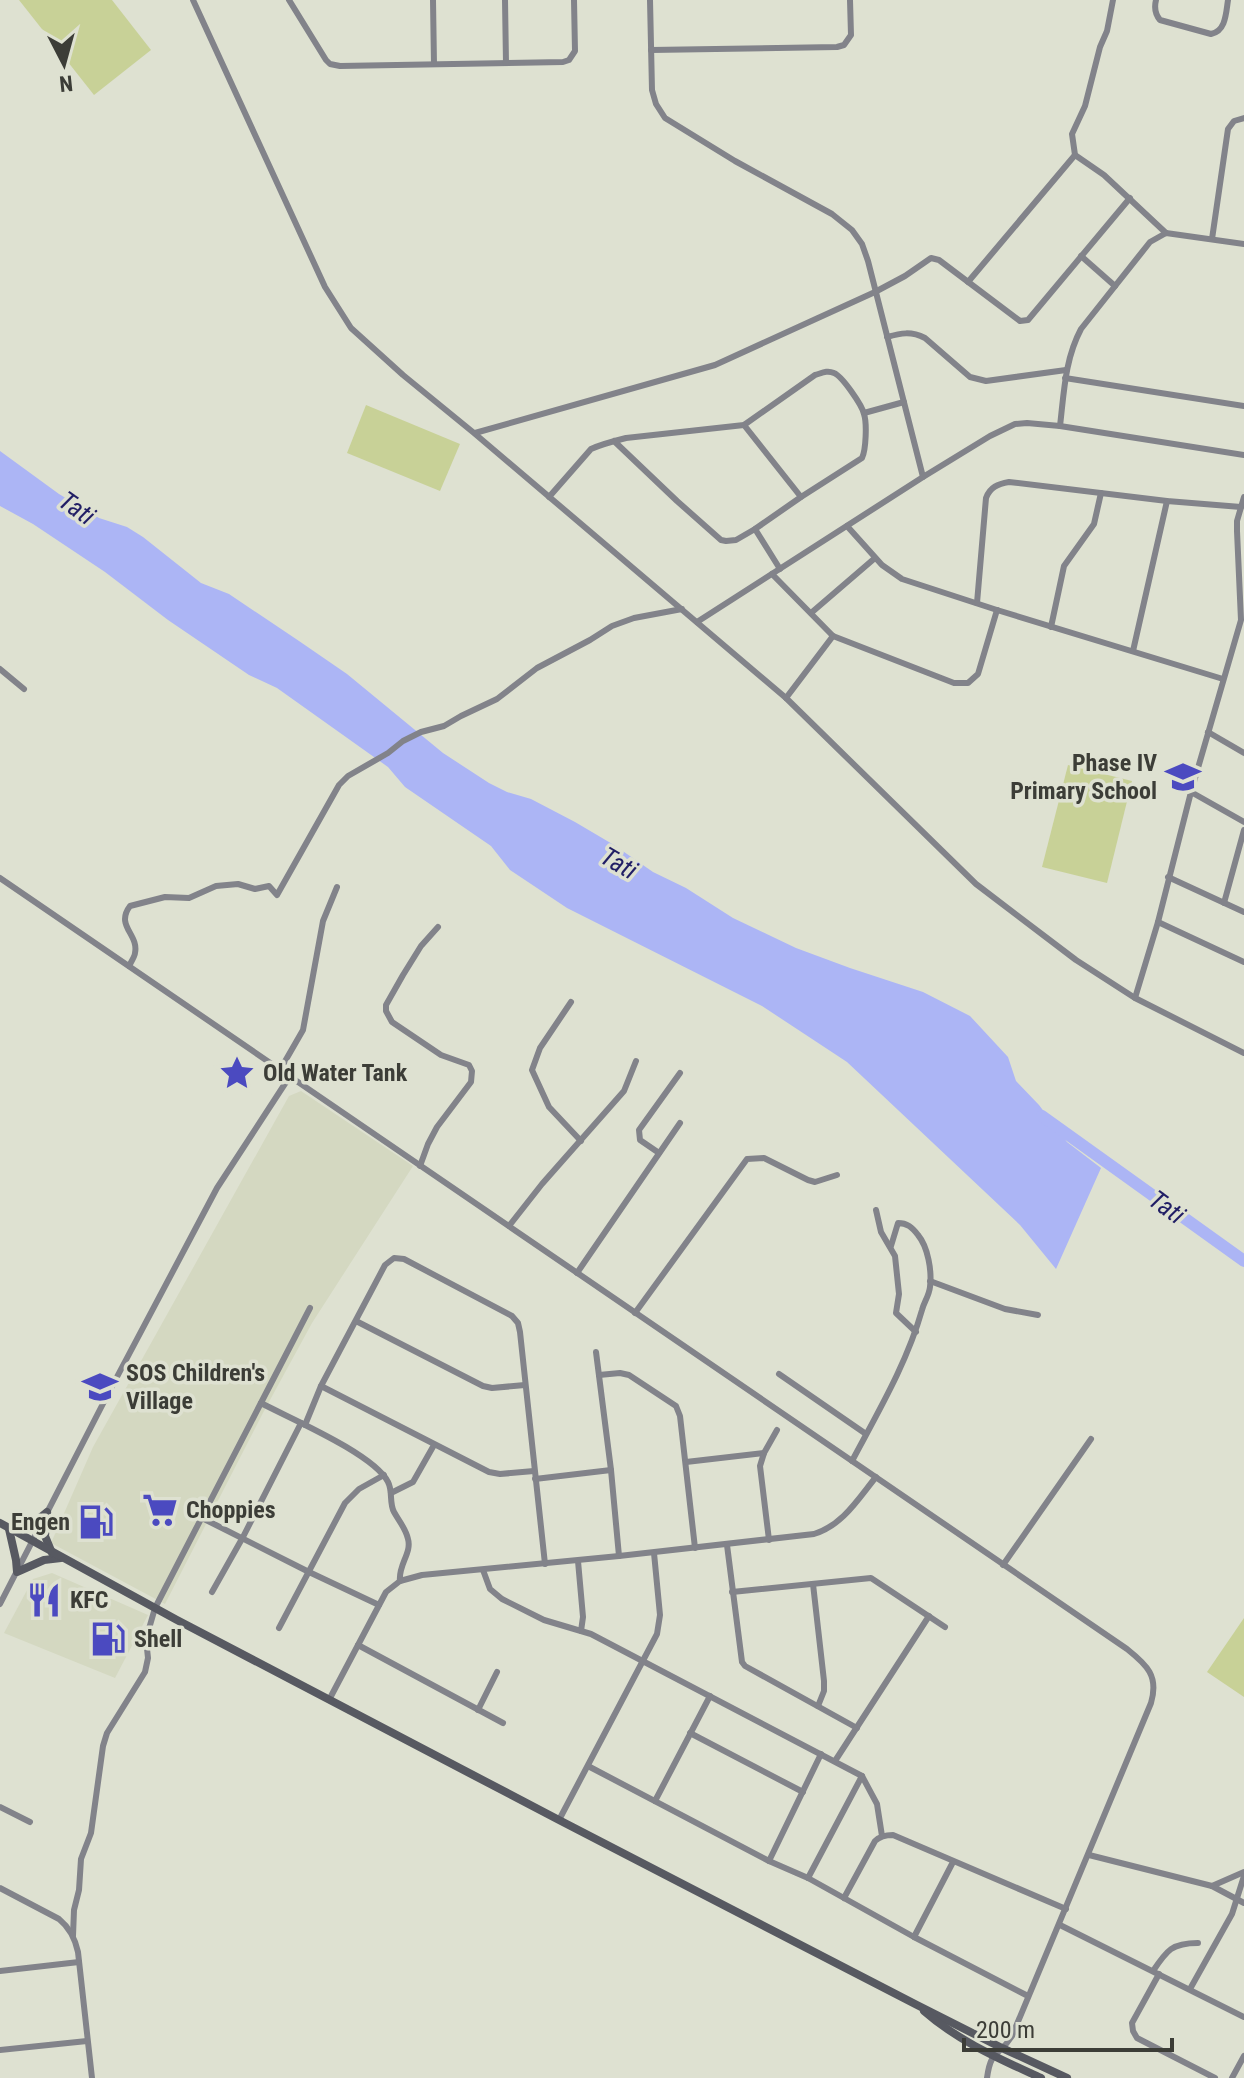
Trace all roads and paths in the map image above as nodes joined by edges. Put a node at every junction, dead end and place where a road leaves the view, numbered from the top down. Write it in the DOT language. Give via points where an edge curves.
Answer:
graph roads {
  1 [pos="193,0"];
  2 [pos="289,0"];
  3 [pos="433,0"];
  4 [pos="505,0"];
  5 [pos="574,0"];
  6 [pos="650,0"];
  7 [pos="850,0"];
  8 [pos="1113,0"];
  9 [pos="1156,0"];
  10 [pos="1228,0"];
  11 [pos="651,50"];
  12 [pos="506,63"];
  13 [pos="434,64"];
  14 [pos="1244,118"];
  15 [pos="1075,155"];
  16 [pos="1130,198"];
  17 [pos="1166,233"];
  18 [pos="1212,239"];
  19 [pos="1244,244"];
  20 [pos="1081,256"];
  21 [pos="968,282"];
  22 [pos="1115,286"];
  23 [pos="875,292"];
  24 [pos="887,337"];
  25 [pos="1066,374"];
  26 [pos="904,402"];
  27 [pos="1244,406"];
  28 [pos="864,413"];
  29 [pos="744,425"];
  30 [pos="1060,426"];
  31 [pos="474,433"];
  32 [pos="614,441"];
  33 [pos="1244,455"];
  34 [pos="923,477"];
  35 [pos="1101,493"];
  36 [pos="549,497"];
  37 [pos="801,497"];
  38 [pos="1244,497"];
  39 [pos="1167,501"];
  40 [pos="1241,507"];
  41 [pos="847,526"];
  42 [pos="755,529"];
  43 [pos="875,558"];
  44 [pos="1241,564"];
  45 [pos="780,569"];
  46 [pos="772,574"];
  47 [pos="977,603"];
  48 [pos="682,609"];
  49 [pos="997,610"];
  50 [pos="811,613"];
  51 [pos="1242,620"];
  52 [pos="697,622"];
  53 [pos="1051,627"];
  54 [pos="833,636"];
  55 [pos="1133,651"];
  56 [pos="0,669"];
  57 [pos="1223,679"];
  58 [pos="24,689"];
  59 [pos="786,698"];
  60 [pos="1208,732"];
  61 [pos="1244,753"];
  62 [pos="1191,792"];
  63 [pos="1244,822"];
  64 [pos="1244,830"];
  65 [pos="1168,877"];
  66 [pos="0,878"];
  67 [pos="337,887"];
  68 [pos="1224,903"];
  69 [pos="1244,912"];
  70 [pos="1158,922"];
  71 [pos="438,927"];
  72 [pos="1244,962"];
  73 [pos="129,966"];
  74 [pos="1135,998"];
  75 [pos="571,1002"];
  76 [pos="1244,1053"];
  77 [pos="636,1061"];
  78 [pos="280,1070"];
  79 [pos="680,1073"];
  80 [pos="290,1076"];
  81 [pos="680,1123"];
  82 [pos="581,1141"];
  83 [pos="659,1153"];
  84 [pos="420,1166"];
  85 [pos="837,1175"];
  86 [pos="876,1210"];
  87 [pos="509,1226"];
  88 [pos="891,1246"];
  89 [pos="577,1273"];
  90 [pos="930,1281"];
  91 [pos="310,1308"];
  92 [pos="635,1313"];
  93 [pos="1038,1315"];
  94 [pos="356,1321"];
  95 [pos="916,1332"];
  96 [pos="596,1352"];
  97 [pos="779,1374"];
  98 [pos="599,1375"];
  99 [pos="525,1385"];
  100 [pos="321,1386"];
  101 [pos="261,1403"];
  102 [pos="303,1424"];
  103 [pos="777,1430"];
  104 [pos="866,1434"];
  105 [pos="1091,1439"];
  106 [pos="434,1445"];
  107 [pos="764,1453"];
  108 [pos="852,1461"];
  109 [pos="686,1462"];
  110 [pos="611,1470"];
  111 [pos="384,1475"];
  112 [pos="535,1475"];
  113 [pos="876,1477"];
  114 [pos="391,1493"];
  115 [pos="47,1512"];
  116 [pos="202,1518"];
  117 [pos="4,1526"];
  118 [pos="243,1537"];
  119 [pos="769,1540"];
  120 [pos="32,1542"];
  121 [pos="727,1545"];
  122 [pos="695,1548"];
  123 [pos="52,1553"];
  124 [pos="654,1553"];
  125 [pos="619,1556"];
  126 [pos="62,1558"];
  127 [pos="578,1561"];
  128 [pos="545,1564"];
  129 [pos="1003,1565"];
  130 [pos="483,1570"];
  131 [pos="17,1572"];
  132 [pos="309,1572"];
  133 [pos="400,1581"];
  134 [pos="813,1584"];
  135 [pos="212,1592"];
  136 [pos="732,1592"];
  137 [pos="0,1604"];
  138 [pos="379,1605"];
  139 [pos="155,1608"];
  140 [pos="929,1616"];
  141 [pos="945,1627"];
  142 [pos="279,1628"];
  143 [pos="581,1631"];
  144 [pos="358,1645"];
  145 [pos="644,1660"];
  146 [pos="497,1672"];
  147 [pos="710,1696"];
  148 [pos="329,1700"];
  149 [pos="818,1706"];
  150 [pos="478,1710"];
  151 [pos="503,1723"];
  152 [pos="857,1728"];
  153 [pos="690,1733"];
  154 [pos="821,1754"];
  155 [pos="835,1761"];
  156 [pos="588,1766"];
  157 [pos="862,1776"];
  158 [pos="803,1792"];
  159 [pos="655,1801"];
  160 [pos="0,1807"];
  161 [pos="559,1820"];
  162 [pos="30,1822"];
  163 [pos="882,1836"];
  164 [pos="1089,1855"];
  165 [pos="769,1861"];
  166 [pos="953,1862"];
  167 [pos="1244,1874"];
  168 [pos="808,1878"];
  169 [pos="1212,1886"];
  170 [pos="0,1888"];
  171 [pos="844,1898"];
  172 [pos="1241,1901"];
  173 [pos="1066,1909"];
  174 [pos="1060,1925"];
  175 [pos="73,1936"];
  176 [pos="914,1937"];
  177 [pos="1198,1943"];
  178 [pos="79,1962"];
  179 [pos="0,1971"];
  180 [pos="1156,1972"];
  181 [pos="1190,1989"];
  182 [pos="1028,1996"];
  183 [pos="917,2005"];
  184 [pos="1244,2017"];
  185 [pos="87,2041"];
  186 [pos="1002,2048"];
  187 [pos="0,2050"];
  188 [pos="993,2055"];
  189 [pos="1244,2056"];
  190 [pos="1235,2077"];
  191 [pos="92,2078"];
  192 [pos="987,2078"];
  193 [pos="1041,2078"];
  194 [pos="1067,2078"];
  195 [pos="1215,2078"];
  1 -- 31 [label="street" via="340,313 403,375"];
  2 -- 13 [label="street" via="330,64"];
  3 -- 13 [label="street"];
  4 -- 12 [label="street"];
  5 -- 12 [label="street" via="575,51 569,60"];
  6 -- 11 [label="street"];
  7 -- 11 [label="street" via="851,35 837,47"];
  8 -- 15 [label="street" via="1085,106 1072,134"];
  9 -- 10 [label="street" via="1160,20 1211,34 1223,27"];
  11 -- 23 [label="street" via="654,98 665,118 852,230 862,244"];
  12 -- 13 [label="street"];
  14 -- 18 [label="street" via="1228,129"];
  15 -- 16 [label="street"];
  15 -- 21 [label="street"];
  16 -- 17 [label="street"];
  16 -- 20 [label="street"];
  17 -- 18 [label="street"];
  17 -- 22 [label="street" via="1150,242"];
  18 -- 19 [label="street"];
  20 -- 21 [label="street" via="1024,322"];
  20 -- 22 [label="street"];
  21 -- 23 [label="street" via="931,258"];
  22 -- 25 [label="street" via="1081,329"];
  23 -- 24 [label="street"];
  23 -- 31 [label="street" via="715,365"];
  24 -- 25 [label="street" via="918,334 977,380"];
  24 -- 26 [label="street"];
  25 -- 27 [label="street"];
  25 -- 30 [label="street"];
  26 -- 28 [label="street"];
  26 -- 34 [label="street"];
  28 -- 29 [label="street" via="843,379 827,371"];
  28 -- 37 [label="street" via="862,458"];
  29 -- 32 [label="street"];
  29 -- 37 [label="street"];
  30 -- 33 [label="street"];
  30 -- 34 [label="street" via="1027,423 1004,428"];
  31 -- 36 [label="street"];
  32 -- 36 [label="street" via="591,449"];
  32 -- 42 [label="street" via="721,540 736,540"];
  34 -- 41 [label="street"];
  35 -- 39 [label="street"];
  35 -- 47 [label="street" via="1009,482 988,492"];
  35 -- 53 [label="street" via="1094,524 1064,566"];
  36 -- 48 [label="street"];
  37 -- 42 [label="street"];
  38 -- 40 [label="street"];
  39 -- 40 [label="street"];
  39 -- 55 [label="street"];
  40 -- 44 [label="street"];
  41 -- 43 [label="street"];
  41 -- 45 [label="street"];
  42 -- 45 [label="street"];
  43 -- 47 [label="street" via="902,579"];
  43 -- 50 [label="street"];
  44 -- 51 [label="street"];
  45 -- 46 [label="street"];
  46 -- 50 [label="street"];
  46 -- 52 [label="street"];
  47 -- 49 [label="street"];
  48 -- 52 [label="street"];
  48 -- 73 [label="street" via="612,626 537,668 497,699 403,741 348,776 277,895 269,886 250,889 234,884 189,898 165,897 130,906 126,929 136,950"];
  49 -- 53 [label="street"];
  49 -- 54 [label="street" via="978,674 968,683 954,683"];
  50 -- 54 [label="street"];
  51 -- 57 [label="street"];
  52 -- 59 [label="street"];
  53 -- 55 [label="street"];
  54 -- 59 [label="street"];
  55 -- 57 [label="street"];
  56 -- 58 [label="street"];
  57 -- 60 [label="street"];
  59 -- 74 [label="street" via="976,884"];
  60 -- 61 [label="street"];
  60 -- 62 [label="street"];
  62 -- 63 [label="street"];
  62 -- 65 [label="street"];
  64 -- 68 [label="street"];
  65 -- 68 [label="street"];
  65 -- 70 [label="street"];
  66 -- 73 [label="street"];
  67 -- 78 [label="street" via="323,921 303,1030"];
  68 -- 69 [label="street"];
  70 -- 72 [label="street"];
  70 -- 74 [label="street"];
  71 -- 84 [label="street" via="386,1005 392,1022 472,1071 471,1082 437,1127"];
  73 -- 78 [label="street"];
  74 -- 76 [label="street"];
  75 -- 82 [label="street" via="540,1048 532,1070 549,1107"];
  77 -- 82 [label="street" via="624,1091"];
  78 -- 80 [label="street"];
  79 -- 83 [label="street" via="639,1130 640,1140"];
  80 -- 84 [label="street"];
  80 -- 115 [label="street" via="217,1188"];
  81 -- 83 [label="street"];
  82 -- 87 [label="street"];
  83 -- 89 [label="street"];
  84 -- 87 [label="street"];
  85 -- 92 [label="street" via="815,1182 764,1158 747,1159"];
  86 -- 88 [label="street"];
  87 -- 89 [label="street"];
  88 -- 90 [label="street" via="898,1223 914,1229 926,1248"];
  88 -- 95 [label="street" via="898,1277 896,1313"];
  89 -- 92 [label="street"];
  90 -- 93 [label="street" via="1005,1309"];
  90 -- 95 [label="street"];
  91 -- 101 [label="street"];
  92 -- 108 [label="street"];
  94 -- 99 [label="street" via="483,1386"];
  94 -- 99 [label="street" via="385,1265 404,1259 516,1319"];
  94 -- 100 [label="street"];
  95 -- 104 [label="street"];
  96 -- 98 [label="street"];
  97 -- 104 [label="street"];
  98 -- 109 [label="street" via="629,1375 676,1406"];
  98 -- 110 [label="street"];
  99 -- 112 [label="street"];
  100 -- 102 [label="street"];
  100 -- 106 [label="street"];
  101 -- 102 [label="street"];
  101 -- 116 [label="street"];
  102 -- 111 [label="street" via="365,1458"];
  102 -- 118 [label="street"];
  103 -- 107 [label="street"];
  104 -- 108 [label="street"];
  105 -- 129 [label="street"];
  106 -- 112 [label="street" via="489,1472"];
  106 -- 114 [label="street" via="413,1482"];
  107 -- 109 [label="street"];
  107 -- 119 [label="street" via="760,1466"];
  108 -- 113 [label="street"];
  109 -- 122 [label="street"];
  110 -- 112 [label="street"];
  110 -- 125 [label="street"];
  111 -- 114 [label="street"];
  111 -- 132 [label="street" via="345,1503"];
  112 -- 128 [label="street"];
  113 -- 119 [label="street" via="826,1531"];
  113 -- 129 [label="street"];
  114 -- 133 [label="street" via="392,1509 409,1542"];
  115 -- 117 [label="street" via="31,1525"];
  115 -- 120 [label="street"];
  115 -- 123 [label="street" via="45,1536"];
  116 -- 118 [label="street"];
  116 -- 139 [label="street"];
  117 -- 120 [label="street"];
  117 -- 131 [label="street"];
  118 -- 132 [label="street"];
  118 -- 135 [label="street"];
  119 -- 121 [label="street"];
  120 -- 123 [label="street"];
  120 -- 131 [label="street"];
  121 -- 122 [label="street"];
  121 -- 136 [label="street"];
  122 -- 124 [label="street"];
  123 -- 126 [label="street"];
  124 -- 125 [label="street"];
  124 -- 145 [label="street" via="660,1625"];
  125 -- 127 [label="street"];
  126 -- 131 [label="street"];
  126 -- 139 [label="street"];
  127 -- 128 [label="street"];
  127 -- 143 [label="street"];
  128 -- 130 [label="street"];
  129 -- 164 [label="street" via="1127,1649 1144,1663 1153,1681 1151,1703"];
  130 -- 133 [label="street"];
  130 -- 143 [label="street" via="490,1589 502,1599"];
  131 -- 137 [label="street"];
  132 -- 138 [label="street"];
  132 -- 142 [label="street"];
  133 -- 138 [label="street"];
  134 -- 136 [label="street"];
  134 -- 140 [label="street" via="871,1578"];
  134 -- 149 [label="street" via="824,1681"];
  136 -- 149 [label="street" via="745,1666"];
  138 -- 144 [label="street"];
  139 -- 148 [label="street"];
  139 -- 175 [label="street" via="146,1639 145,1672 103,1746 91,1833 81,1859"];
  140 -- 141 [label="street"];
  140 -- 152 [label="street"];
  143 -- 145 [label="street"];
  144 -- 148 [label="street"];
  144 -- 150 [label="street"];
  145 -- 147 [label="street"];
  145 -- 156 [label="street"];
  146 -- 150 [label="street"];
  147 -- 153 [label="street"];
  147 -- 154 [label="street"];
  148 -- 161 [label="street"];
  149 -- 152 [label="street"];
  150 -- 151 [label="street"];
  152 -- 155 [label="street"];
  153 -- 158 [label="street"];
  153 -- 159 [label="street"];
  154 -- 155 [label="street"];
  154 -- 158 [label="street"];
  155 -- 157 [label="street"];
  156 -- 159 [label="street"];
  156 -- 161 [label="street"];
  157 -- 163 [label="street" via="877,1804"];
  157 -- 168 [label="street"];
  158 -- 165 [label="street"];
  159 -- 165 [label="street"];
  160 -- 162 [label="street"];
  161 -- 183 [label="street"];
  163 -- 166 [label="street" via="893,1835"];
  163 -- 171 [label="street"];
  164 -- 169 [label="street"];
  164 -- 173 [label="street"];
  165 -- 168 [label="street"];
  166 -- 173 [label="street"];
  166 -- 176 [label="street"];
  167 -- 169 [label="street"];
  167 -- 172 [label="street"];
  168 -- 171 [label="street"];
  169 -- 172 [label="street"];
  170 -- 175 [label="street" via="59,1919"];
  171 -- 176 [label="street"];
  172 -- 181 [label="street"];
  173 -- 174 [label="street"];
  174 -- 180 [label="street"];
  174 -- 182 [label="street"];
  175 -- 178 [label="street"];
  176 -- 182 [label="street"];
  177 -- 180 [label="street" via="1171,1947"];
  178 -- 179 [label="street"];
  178 -- 185 [label="street"];
  180 -- 181 [label="street"];
  180 -- 195 [label="street" via="1133,2031 1137,2038"];
  181 -- 184 [label="street"];
  182 -- 186 [label="street"];
  183 -- 186 [label="street"];
  183 -- 188 [label="street"];
  185 -- 187 [label="street"];
  185 -- 191 [label="street"];
  186 -- 188 [label="street"];
  186 -- 194 [label="street"];
  188 -- 192 [label="street"];
  188 -- 193 [label="street"];
  189 -- 190 [label="street"];
}
